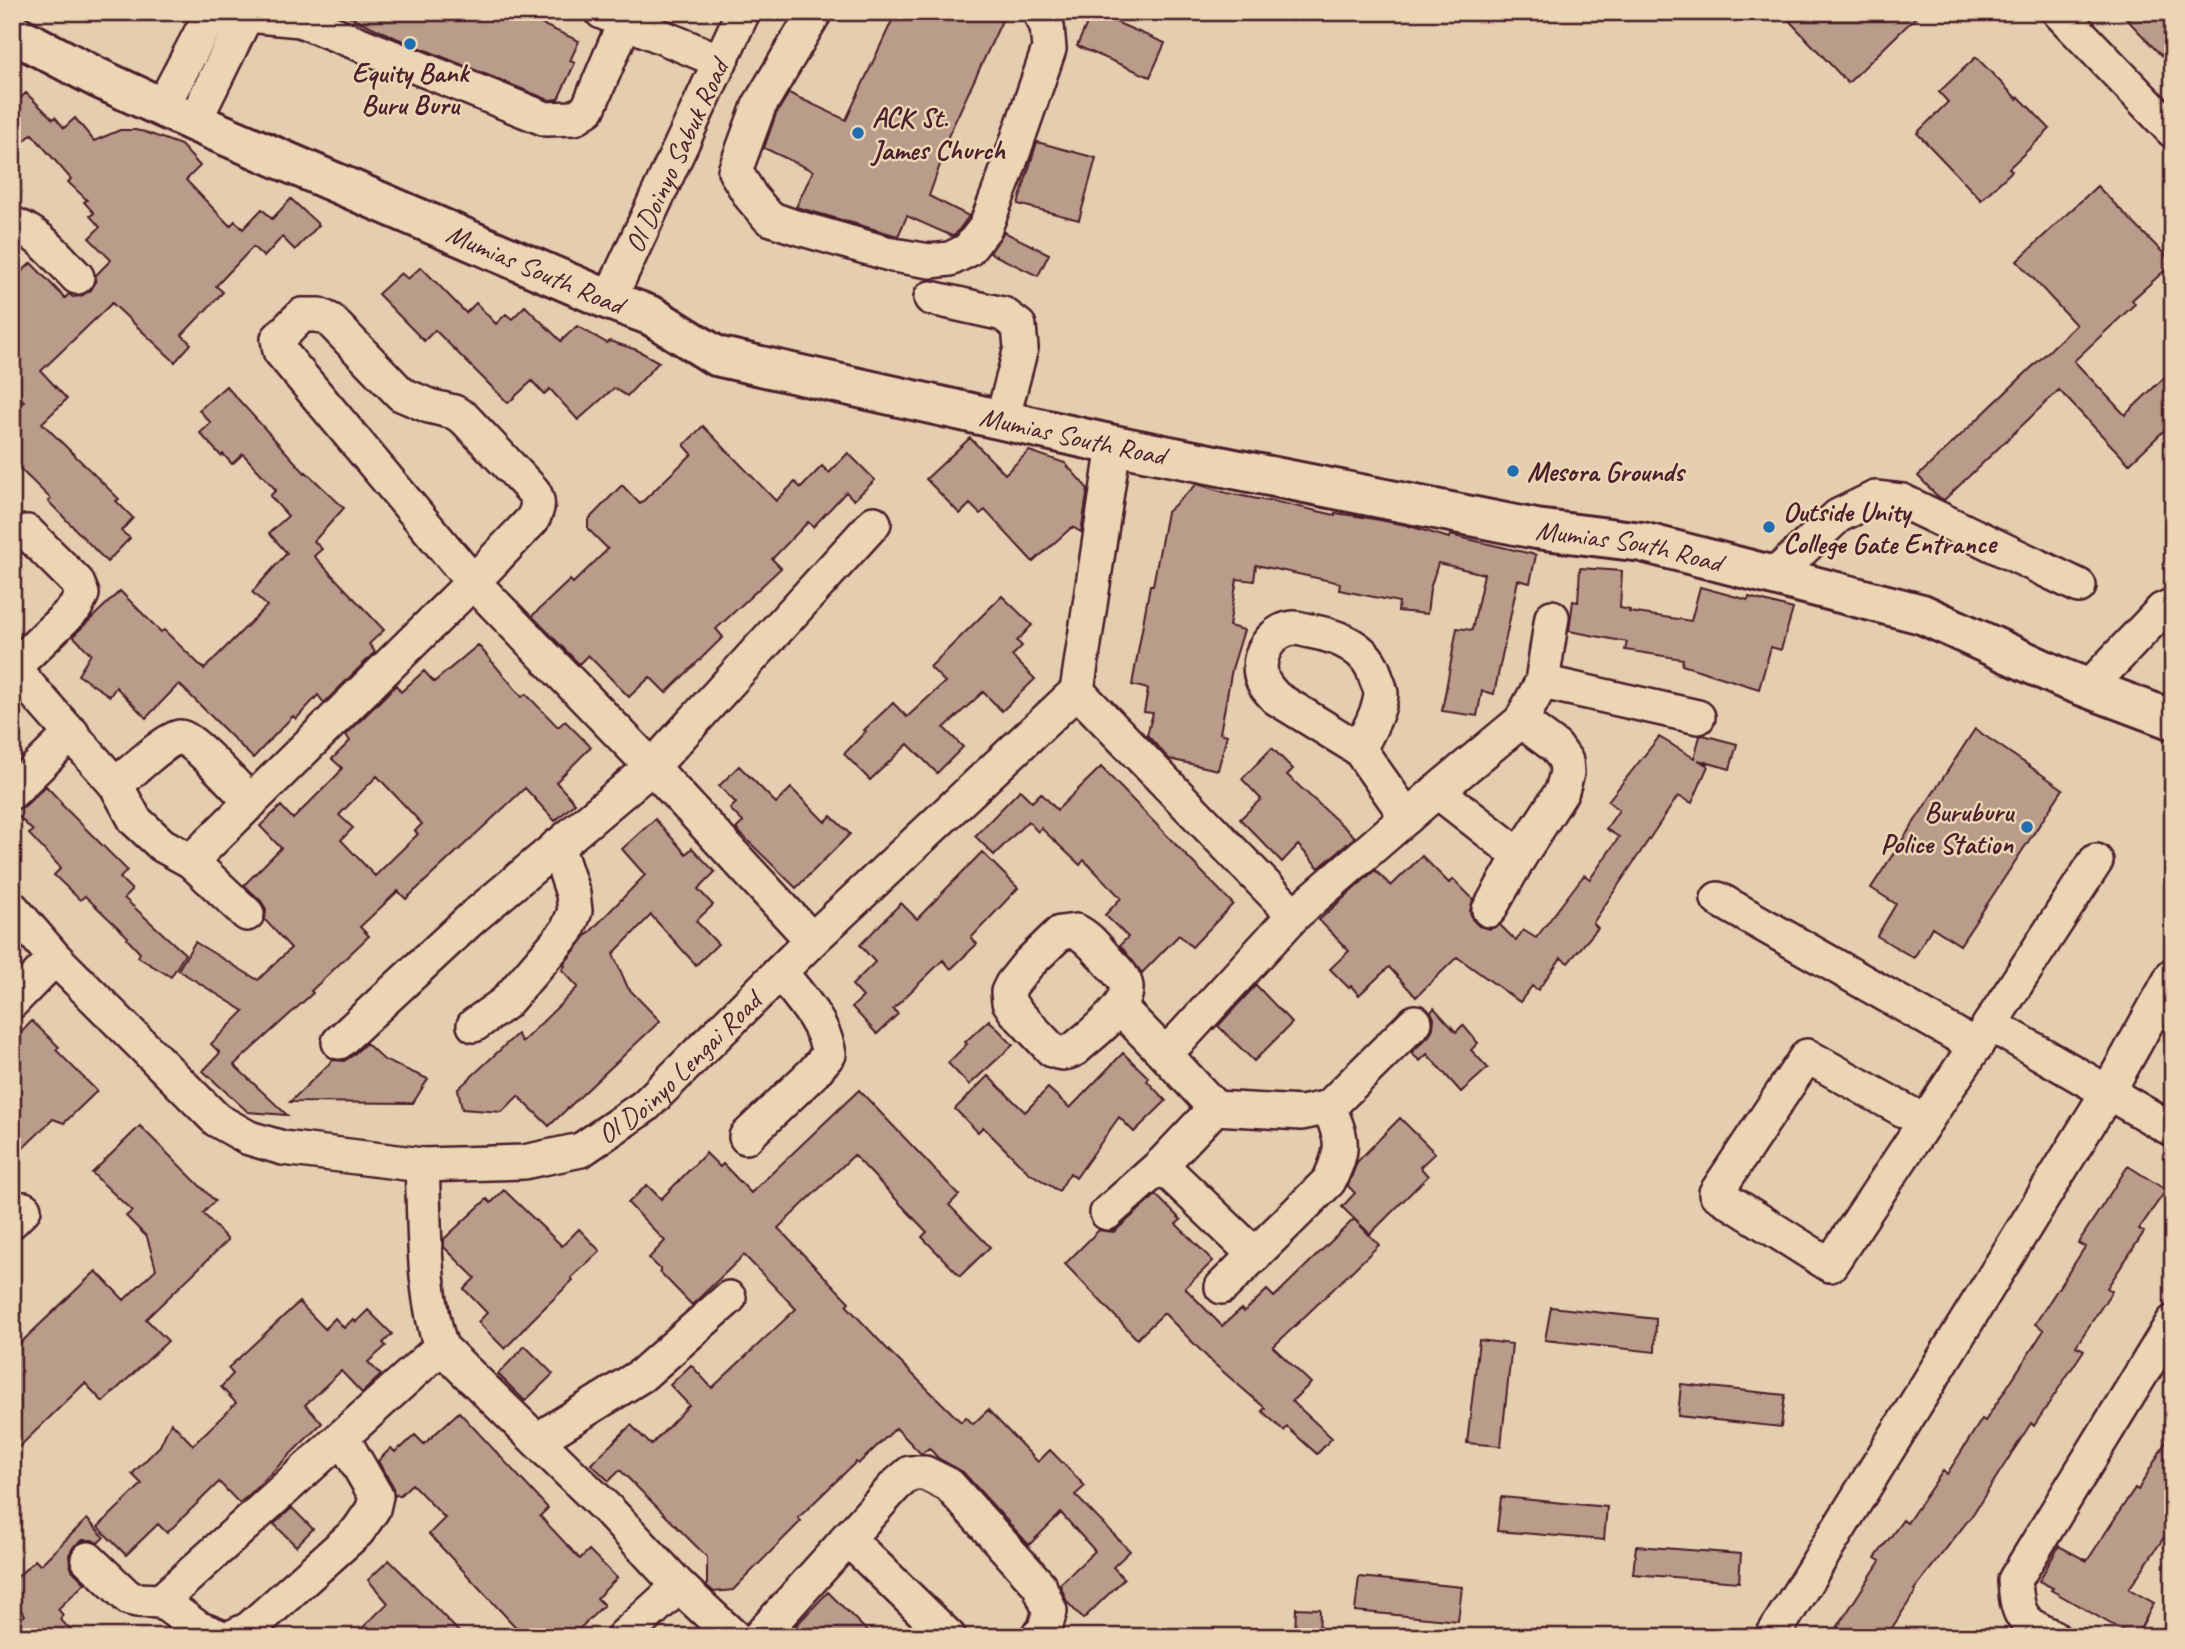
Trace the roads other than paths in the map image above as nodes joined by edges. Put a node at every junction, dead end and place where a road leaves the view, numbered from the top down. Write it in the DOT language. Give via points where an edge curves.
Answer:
graph roads {
  1 [pos="743,12"];
  2 [pos="815,12"];
  3 [pos="1039,12"];
  4 [pos="2059,12"];
  5 [pos="205,14"];
  6 [pos="247,14"];
  7 [pos="619,15"];
  8 [pos="12,33"];
  9 [pos="720,61"];
  10 [pos="178,115"];
  11 [pos="2173,131"];
  12 [pos="12,224"];
  13 [pos="77,277"];
  14 [pos="931,298"];
  15 [pos="609,300"];
  16 [pos="1002,420"];
  17 [pos="1114,445"];
  18 [pos="874,523"];
  19 [pos="17,532"];
  20 [pos="1774,576"];
  21 [pos="474,583"];
  22 [pos="2079,586"];
  23 [pos="2173,605"];
  24 [pos="1552,617"];
  25 [pos="13,667"];
  26 [pos="1542,682"];
  27 [pos="2088,688"];
  28 [pos="1077,691"];
  29 [pos="1698,717"];
  30 [pos="2173,720"];
  31 [pos="1521,721"];
  32 [pos="72,733"];
  33 [pos="1359,749"];
  34 [pos="652,767"];
  35 [pos="116,785"];
  36 [pos="12,792"];
  37 [pos="1437,792"];
  38 [pos="251,802"];
  39 [pos="1407,817"];
  40 [pos="558,846"];
  41 [pos="1520,856"];
  42 [pos="191,861"];
  43 [pos="2096,861"];
  44 [pos="1718,900"];
  45 [pos="12,908"];
  46 [pos="1489,910"];
  47 [pos="247,914"];
  48 [pos="1294,915"];
  49 [pos="812,940"];
  50 [pos="55,958"];
  51 [pos="780,972"];
  52 [pos="2170,986"];
  53 [pos="12,1002"];
  54 [pos="1120,1008"];
  55 [pos="1415,1022"];
  56 [pos="474,1025"];
  57 [pos="1983,1035"];
  58 [pos="340,1042"];
  59 [pos="1164,1053"];
  60 [pos="2108,1092"];
  61 [pos="1329,1107"];
  62 [pos="1215,1108"];
  63 [pos="1925,1122"];
  64 [pos="2173,1130"];
  65 [pos="746,1137"];
  66 [pos="422,1165"];
  67 [pos="1161,1165"];
  68 [pos="1107,1213"];
  69 [pos="1255,1255"];
  70 [pos="1222,1287"];
  71 [pos="729,1298"];
  72 [pos="2173,1322"];
  73 [pos="441,1347"];
  74 [pos="342,1437"];
  75 [pos="537,1440"];
  76 [pos="847,1538"];
  77 [pos="88,1559"];
  78 [pos="679,1586"];
  79 [pos="161,1601"];
  80 [pos="221,1637"];
  81 [pos="232,1637"];
  82 [pos="623,1637"];
  83 [pos="734,1637"];
  84 [pos="759,1637"];
  85 [pos="949,1637"];
  86 [pos="1037,1637"];
  87 [pos="1772,1637"];
  88 [pos="2053,1637"];
  1 -- 9 [label="street, Ol Doinyo Sabuk Road"];
  2 -- 3 [label="street" via="759,106 735,172 769,218 893,255 930,261 950,259 968,250 985,228 1049,49 1047,26"];
  4 -- 11 [label="street"];
  5 -- 10 [label="street"];
  6 -- 7 [label="street" via="300,20 546,119 574,118 588,109"];
  6 -- 10 [label="street"];
  7 -- 9 [label="street"];
  8 -- 10 [label="main road, Mumias South Road"];
  9 -- 15 [label="street, Ol Doinyo Sabuk Road"];
  10 -- 15 [label="main road, Mumias South Road"];
  12 -- 13 [label="street" via="36,236"];
  14 -- 16 [label="street" via="1003,314 1019,326 1021,348"];
  15 -- 16 [label="main road, Mumias South Road" via="652,316 716,356"];
  16 -- 17 [label="main road, Mumias South Road"];
  17 -- 20 [label="main road, Mumias South Road" via="1536,529 1642,542"];
  17 -- 28 [label="street"];
  18 -- 34 [label="street"];
  19 -- 25 [label="street" via="77,582 82,594 75,608"];
  20 -- 22 [label="street" via="1838,516 1875,498 1902,501"];
  20 -- 27 [label="main road, Mumias South Road" via="1922,614"];
  21 -- 21 [label="street" via="280,351 278,339 302,316 320,315 330,320 401,394 464,418 533,491 538,510 532,520"];
  21 -- 34 [label="street"];
  21 -- 38 [label="street"];
  23 -- 27 [label="street" via="2162,610"];
  24 -- 26 [label="street"];
  25 -- 32 [label="street"];
  26 -- 29 [label="street"];
  26 -- 31 [label="street"];
  27 -- 30 [label="main road, Mumias South Road"];
  28 -- 48 [label="street"];
  28 -- 49 [label="street, Ol Doinyo Lengai Road"];
  31 -- 37 [label="street"];
  31 -- 41 [label="street" via="1556,747 1566,761 1567,773 1562,791"];
  32 -- 35 [label="street"];
  32 -- 36 [label="street"];
  33 -- 39 [label="street"];
  34 -- 40 [label="street"];
  34 -- 49 [label="street"];
  35 -- 38 [label="street" via="166,743 187,738"];
  35 -- 42 [label="street" via="147,833"];
  37 -- 39 [label="street"];
  37 -- 41 [label="street"];
  38 -- 42 [label="street"];
  39 -- 48 [label="street"];
  40 -- 56 [label="street" via="575,911 567,931 505,1003"];
  40 -- 58 [label="street" via="471,919"];
  41 -- 46 [label="street"];
  42 -- 47 [label="street"];
  43 -- 57 [label="street"];
  44 -- 57 [label="street"];
  45 -- 50 [label="street, Ol Doinyo Lengai Road"];
  48 -- 59 [label="street"];
  49 -- 51 [label="street, Ol Doinyo Lengai Road"];
  50 -- 53 [label="street"];
  50 -- 66 [label="street, Ol Doinyo Lengai Road" via="218,1120 249,1138 283,1149"];
  51 -- 65 [label="street" via="810,1011 827,1040 829,1054"];
  51 -- 66 [label="street, Ol Doinyo Lengai Road" via="645,1106 581,1150 524,1162"];
  52 -- 60 [label="street"];
  54 -- 59 [label="street"];
  55 -- 61 [label="street"];
  57 -- 60 [label="street"];
  57 -- 63 [label="street"];
  59 -- 62 [label="street"];
  60 -- 64 [label="street"];
  60 -- 87 [label="street"];
  61 -- 62 [label="street" via="1302,1113"];
  61 -- 69 [label="street" via="1341,1137 1339,1159 1329,1181"];
  62 -- 67 [label="street"];
  63 -- 63 [label="street" via="1830,1265 1716,1193 1807,1056"];
  66 -- 73 [label="street" via="428,1285"];
  67 -- 68 [label="street"];
  67 -- 69 [label="street"];
  69 -- 70 [label="street"];
  71 -- 75 [label="street" via="642,1375"];
  72 -- 88 [label="street" via="2015,1580 2016,1606 2031,1626"];
  73 -- 74 [label="street"];
  73 -- 75 [label="street"];
  74 -- 79 [label="street"];
  74 -- 81 [label="street" via="376,1496 373,1509 358,1531 249,1629"];
  75 -- 78 [label="street"];
  76 -- 84 [label="street"];
  76 -- 85 [label="street"];
  76 -- 86 [label="street" via="910,1473 925,1473 949,1485 1039,1585 1050,1611 1044,1631"];
  77 -- 79 [label="street" via="129,1598"];
  78 -- 82 [label="street"];
  78 -- 83 [label="street"];
  79 -- 80 [label="street" via="198,1628"];
}
